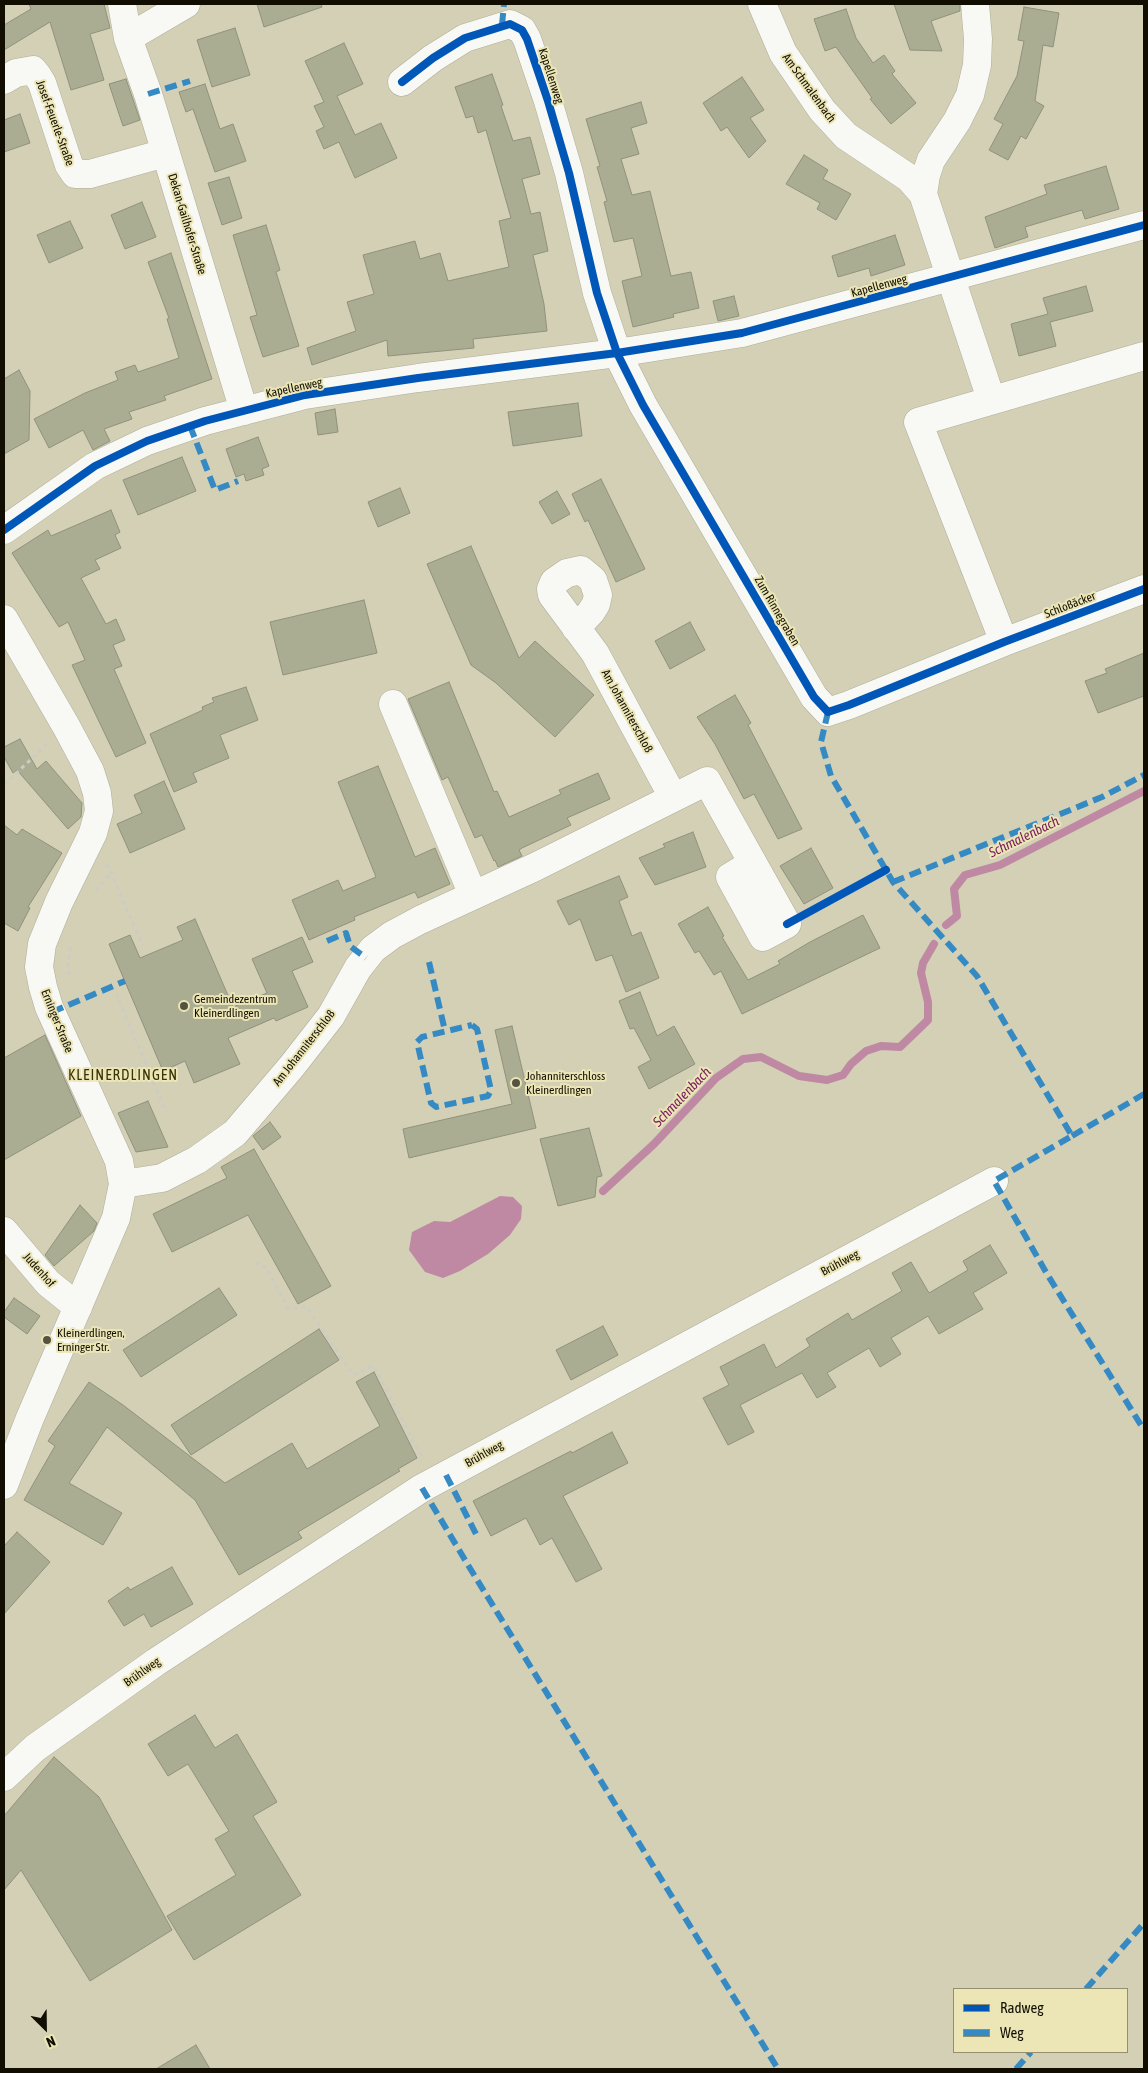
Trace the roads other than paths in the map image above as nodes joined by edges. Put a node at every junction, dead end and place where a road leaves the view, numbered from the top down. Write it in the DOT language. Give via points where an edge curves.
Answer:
graph roads {
  1 [pos="122,4"];
  2 [pos="186,4"];
  3 [pos="762,4"];
  4 [pos="975,4"];
  5 [pos="128,38"];
  6 [pos="4,80"];
  7 [pos="402,82"];
  8 [pos="165,153"];
  9 [pos="924,194"];
  10 [pos="1144,225"];
  11 [pos="951,278"];
  12 [pos="617,353"];
  13 [pos="1144,356"];
  14 [pos="991,400"];
  15 [pos="244,411"];
  16 [pos="4,530"];
  17 [pos="1144,589"];
  18 [pos="4,619"];
  19 [pos="576,628"];
  20 [pos="1004,642"];
  21 [pos="394,704"];
  22 [pos="673,797"];
  23 [pos="753,863"];
  24 [pos="473,895"];
  25 [pos="994,1180"];
  26 [pos="123,1184"];
  27 [pos="4,1231"];
  28 [pos="78,1307"];
  29 [pos="4,1485"];
  30 [pos="4,1777"];
  1 -- 5 [label="street, Dekan-Gailhofer-Straße"];
  2 -- 5 [label="street"];
  3 -- 9 [label="street, Am Schmalenbach" via="783,52 829,117 846,136 909,178"];
  4 -- 9 [label="street, Am Schmalenbach" via="977,65 970,95 931,160"];
  5 -- 8 [label="street, Dekan-Gailhofer-Straße"];
  6 -- 8 [label="street, Josef-Feuerle-Straße" via="16,73 33,70 37,75 75,174 90,174"];
  7 -- 12 [label="street, Kapellenweg" via="456,43 502,25 516,26 527,39 569,174 597,293"];
  8 -- 15 [label="street, Dekan-Gailhofer-Straße"];
  9 -- 11 [label="street, Am Schmalenbach"];
  10 -- 11 [label="street, Kapellenweg"];
  11 -- 12 [label="street, Kapellenweg" via="742,333"];
  11 -- 14 [label="street"];
  12 -- 15 [label="street, Kapellenweg" via="305,395"];
  12 -- 20 [label="street, Zum Rinnegraben" via="643,405 814,697 828,712"];
  13 -- 14 [label="street"];
  14 -- 20 [label="street" via="918,422"];
  15 -- 16 [label="street, Kapellenweg" via="147,441 95,466"];
  17 -- 20 [label="street, Schloßäcker"];
  18 -- 26 [label="street, Erninger Straße" via="66,726 90,771 97,792 99,811 94,833 42,944 39,967 49,1007 118,1161"];
  19 -- 22 [label="street, Am Johanniterschloß" via="595,653"];
  21 -- 24 [label="street"];
  22 -- 23 [label="street, Am Johanniterschloß" via="707,780"];
  22 -- 24 [label="street, Am Johanniterschloß"];
  24 -- 26 [label="street, Am Johanniterschloß" via="399,932 373,949 358,968 331,1016 235,1133 197,1160 162,1178"];
  25 -- 30 [label="street, Brühlweg" via="435,1482 156,1662 35,1748"];
  26 -- 28 [label="street, Erninger Straße" via="116,1218"];
  27 -- 28 [label="street, Judenhof" via="48,1283"];
  28 -- 29 [label="street, Erninger Straße"];
}
